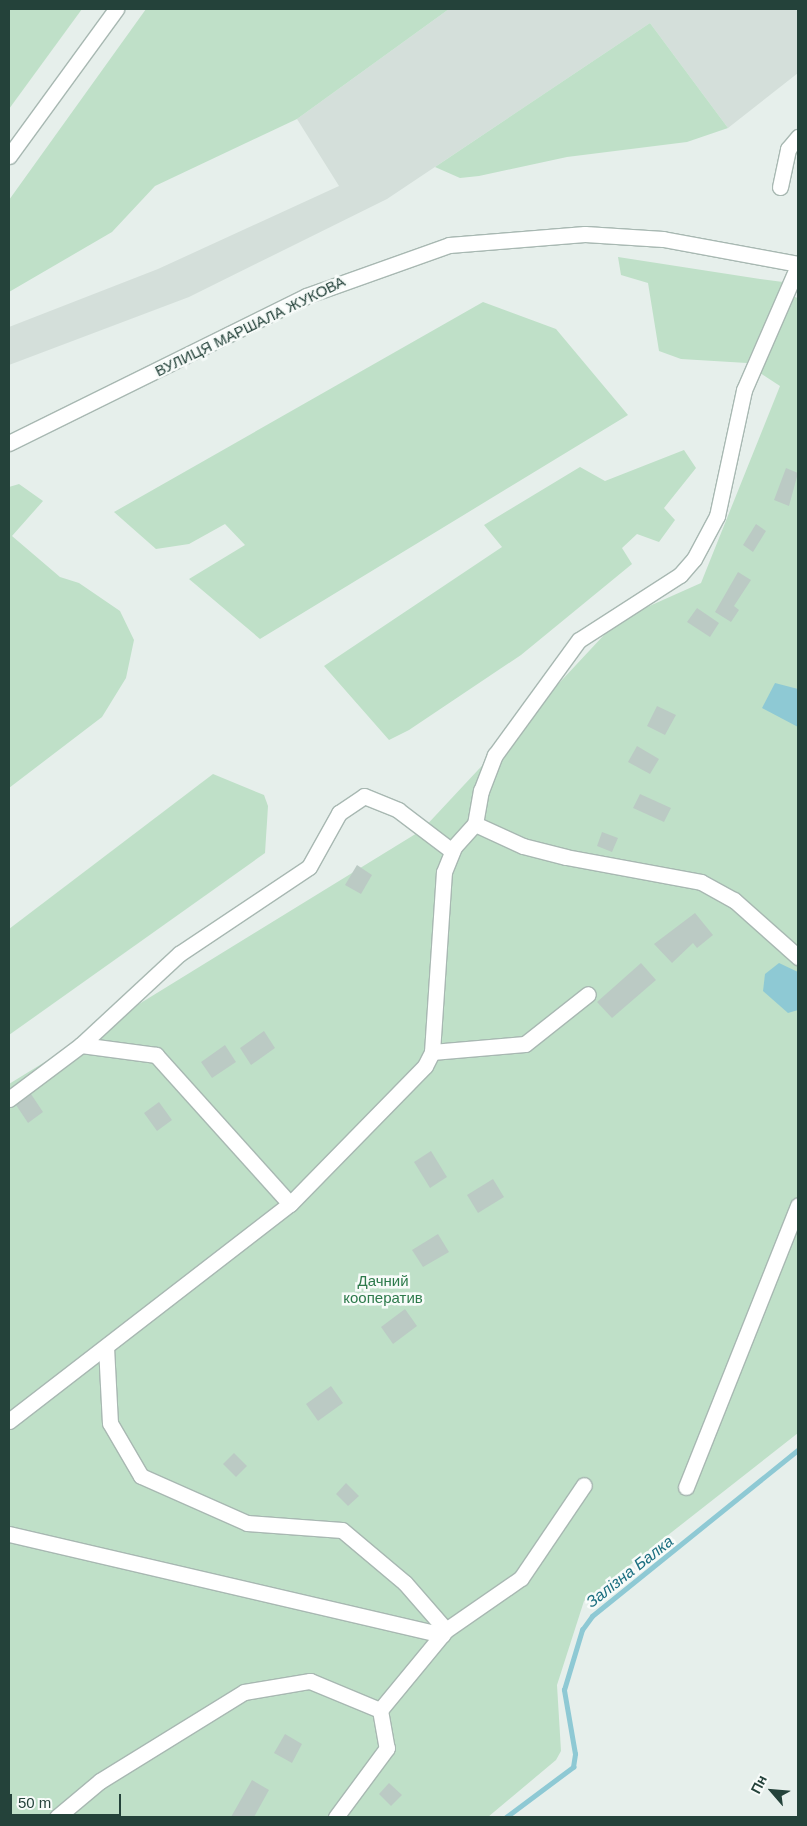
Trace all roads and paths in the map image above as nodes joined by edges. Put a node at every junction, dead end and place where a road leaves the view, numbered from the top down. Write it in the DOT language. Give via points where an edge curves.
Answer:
graph roads {
  1 [pos="116,9"];
  2 [pos="798,137"];
  3 [pos="9,156"];
  4 [pos="780,187"];
  5 [pos="798,265"];
  6 [pos="9,443"];
  7 [pos="475,824"];
  8 [pos="452,851"];
  9 [pos="798,957"];
  10 [pos="588,994"];
  11 [pos="81,1045"];
  12 [pos="432,1052"];
  13 [pos="9,1098"];
  14 [pos="290,1204"];
  15 [pos="798,1205"];
  16 [pos="106,1347"];
  17 [pos="9,1421"];
  18 [pos="584,1485"];
  19 [pos="686,1487"];
  20 [pos="9,1534"];
  21 [pos="444,1633"];
  22 [pos="380,1710"];
  23 [pos="57,1817"];
  24 [pos="336,1817"];
  1 -- 3 [label="street"];
  2 -- 4 [label="street" via="788,149"];
  5 -- 6 [label="street, ВУЛИЦЯ МАРШАЛА ЖУКОВА" via="663,239 595,235 449,245 306,296"];
  5 -- 7 [label="street" via="744,390 717,516 707,537 680,575 595,628 568,652 495,755 481,791"];
  7 -- 8 [label="street"];
  7 -- 9 [label="street" via="523,846 701,882 734,900"];
  8 -- 11 [label="street" via="398,810 364,796 339,813 309,867 179,954"];
  8 -- 12 [label="street" via="441,898"];
  10 -- 12 [label="street" via="525,1044"];
  11 -- 13 [label="street"];
  11 -- 14 [label="street" via="156,1055"];
  12 -- 14 [label="street" via="416,1078"];
  14 -- 16 [label="street"];
  15 -- 19 [label="street"];
  16 -- 17 [label="street"];
  16 -- 21 [label="street" via="110,1423 141,1476 247,1523 342,1530 405,1583"];
  18 -- 21 [label="street" via="521,1578"];
  20 -- 21 [label="street"];
  21 -- 22 [label="street"];
  22 -- 23 [label="street" via="310,1681 244,1692 100,1781"];
  22 -- 24 [label="street" via="387,1748"];
}
